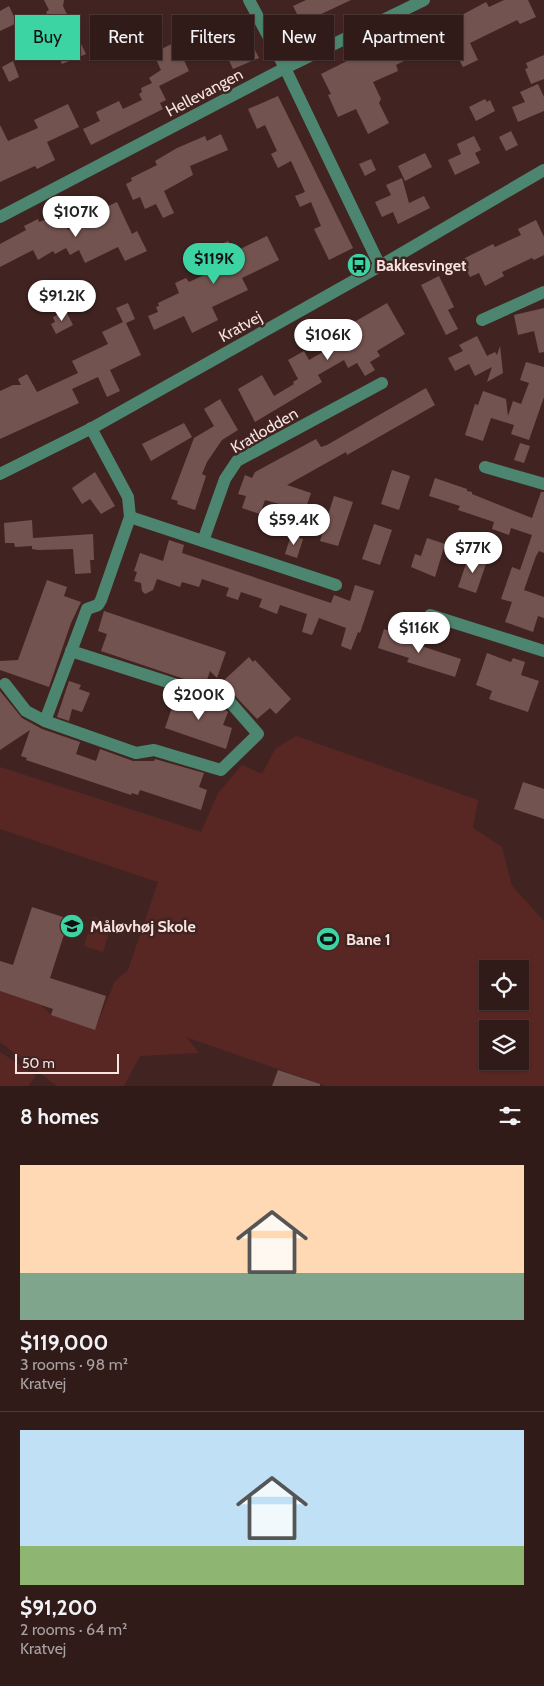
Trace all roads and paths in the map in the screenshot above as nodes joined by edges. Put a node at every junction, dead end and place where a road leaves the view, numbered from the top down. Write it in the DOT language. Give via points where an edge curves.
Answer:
graph roads {
  1 [pos="249,0"];
  2 [pos="424,0"];
  3 [pos="285,68"];
  4 [pos="544,170"];
  5 [pos="0,217"];
  6 [pos="380,266"];
  7 [pos="544,292"];
  8 [pos="482,320"];
  9 [pos="382,383"];
  10 [pos="92,428"];
  11 [pos="485,467"];
  12 [pos="0,474"];
  13 [pos="544,484"];
  14 [pos="130,517"];
  15 [pos="203,542"];
  16 [pos="336,585"];
  17 [pos="430,615"];
  18 [pos="71,651"];
  19 [pos="544,651"];
  20 [pos="5,684"];
  21 [pos="45,721"];
  1 -- 3 [label="street"];
  2 -- 3 [label="street, Hellevangen"];
  3 -- 5 [label="street, Hellevangen"];
  3 -- 6 [label="street"];
  4 -- 6 [label="street, Kratvej"];
  6 -- 10 [label="street, Kratvej"];
  7 -- 8 [label="street"];
  9 -- 15 [label="street, Kratlodden" via="237,461 225,479"];
  10 -- 12 [label="street, Kratvej"];
  10 -- 14 [label="street" via="128,497"];
  11 -- 13 [label="street"];
  14 -- 15 [label="street"];
  14 -- 18 [label="street" via="101,600 98,605 87,609"];
  15 -- 16 [label="street"];
  17 -- 19 [label="street"];
  18 -- 21 [label="street"];
  18 -- 21 [label="street" via="230,702 258,734 221,770 154,750 136,753"];
  20 -- 21 [label="street" via="26,711"];
}
